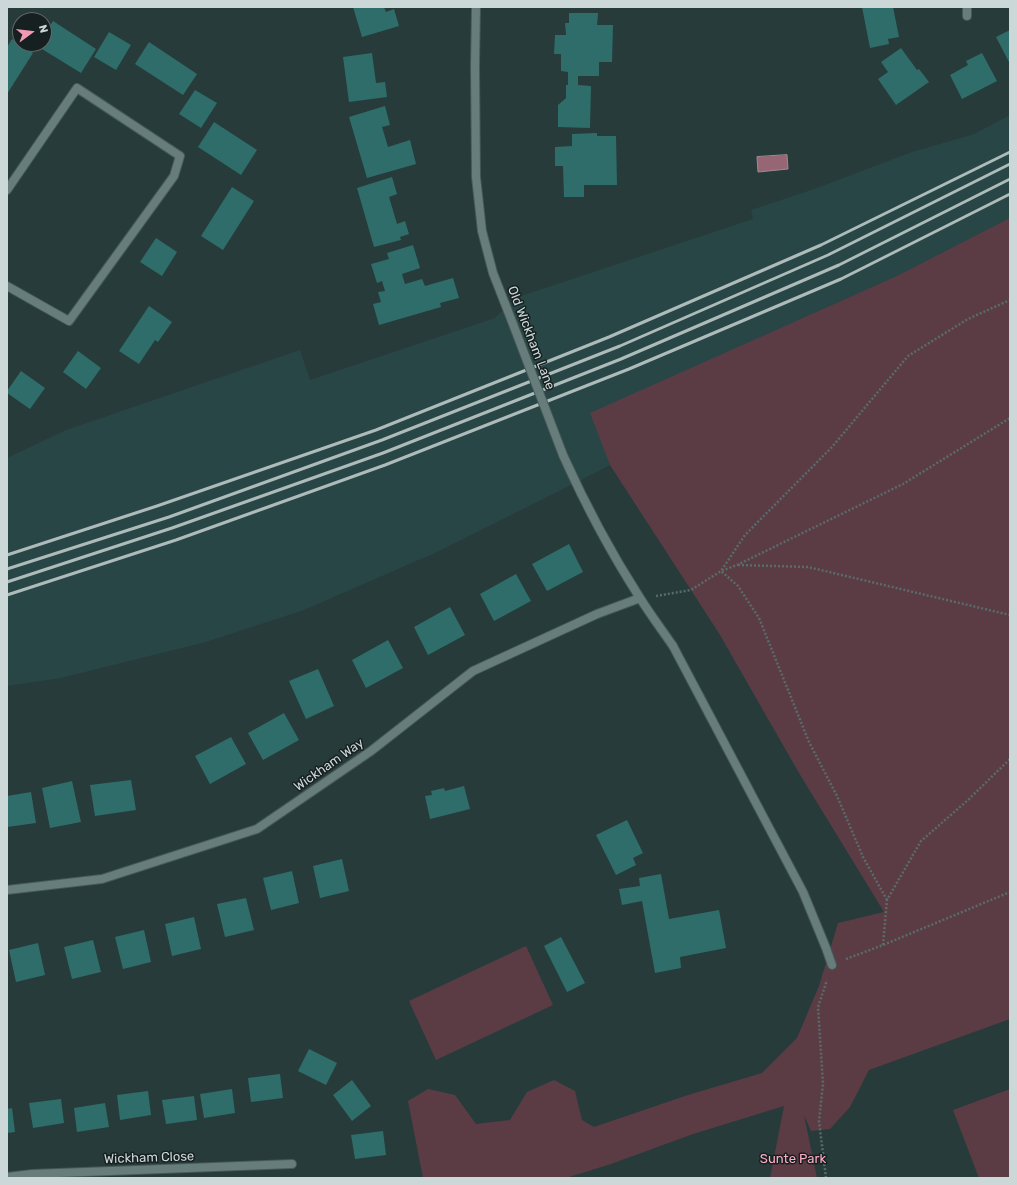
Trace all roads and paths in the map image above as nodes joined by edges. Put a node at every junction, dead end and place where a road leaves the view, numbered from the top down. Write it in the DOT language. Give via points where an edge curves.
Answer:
graph roads {
  1 [pos="476,7"];
  2 [pos="967,7"];
  3 [pos="967,16"];
  4 [pos="7,190"];
  5 [pos="7,286"];
  6 [pos="1010,300"];
  7 [pos="1010,418"];
  8 [pos="737,565"];
  9 [pos="721,571"];
  10 [pos="640,598"];
  11 [pos="1010,616"];
  12 [pos="1010,759"];
  13 [pos="7,890"];
  14 [pos="1010,892"];
  15 [pos="887,900"];
  16 [pos="884,946"];
  17 [pos="832,965"];
  18 [pos="292,1164"];
  19 [pos="7,1177"];
  20 [pos="826,1178"];
  1 -- 10 [label="street, Old Wickham Lane, bridge" via="476,177 482,231 493,273 576,485"];
  2 -- 3 [label="street"];
  4 -- 5 [label="street" via="77,88 180,156 174,176 69,321"];
  6 -- 9 [label="path" via="968,319 908,356 832,446 745,535"];
  7 -- 8 [label="path" via="903,484"];
  8 -- 9 [label="path"];
  8 -- 11 [label="path" via="808,567"];
  9 -- 10 [label="path" via="691,590"];
  9 -- 15 [label="path" via="738,586 759,618 809,742 863,857"];
  10 -- 13 [label="street, Wickham Way" via="597,614 474,671 372,751 257,829 102,879"];
  10 -- 17 [label="street, Old Wickham Lane" via="673,646 802,892"];
  12 -- 15 [label="path" via="921,841"];
  14 -- 16 [label="path"];
  15 -- 16 [label="path"];
  16 -- 17 [label="path"];
  17 -- 20 [label="path" via="818,1007 823,1084 819,1121"];
  18 -- 19 [label="street, Wickham Close"];
}
